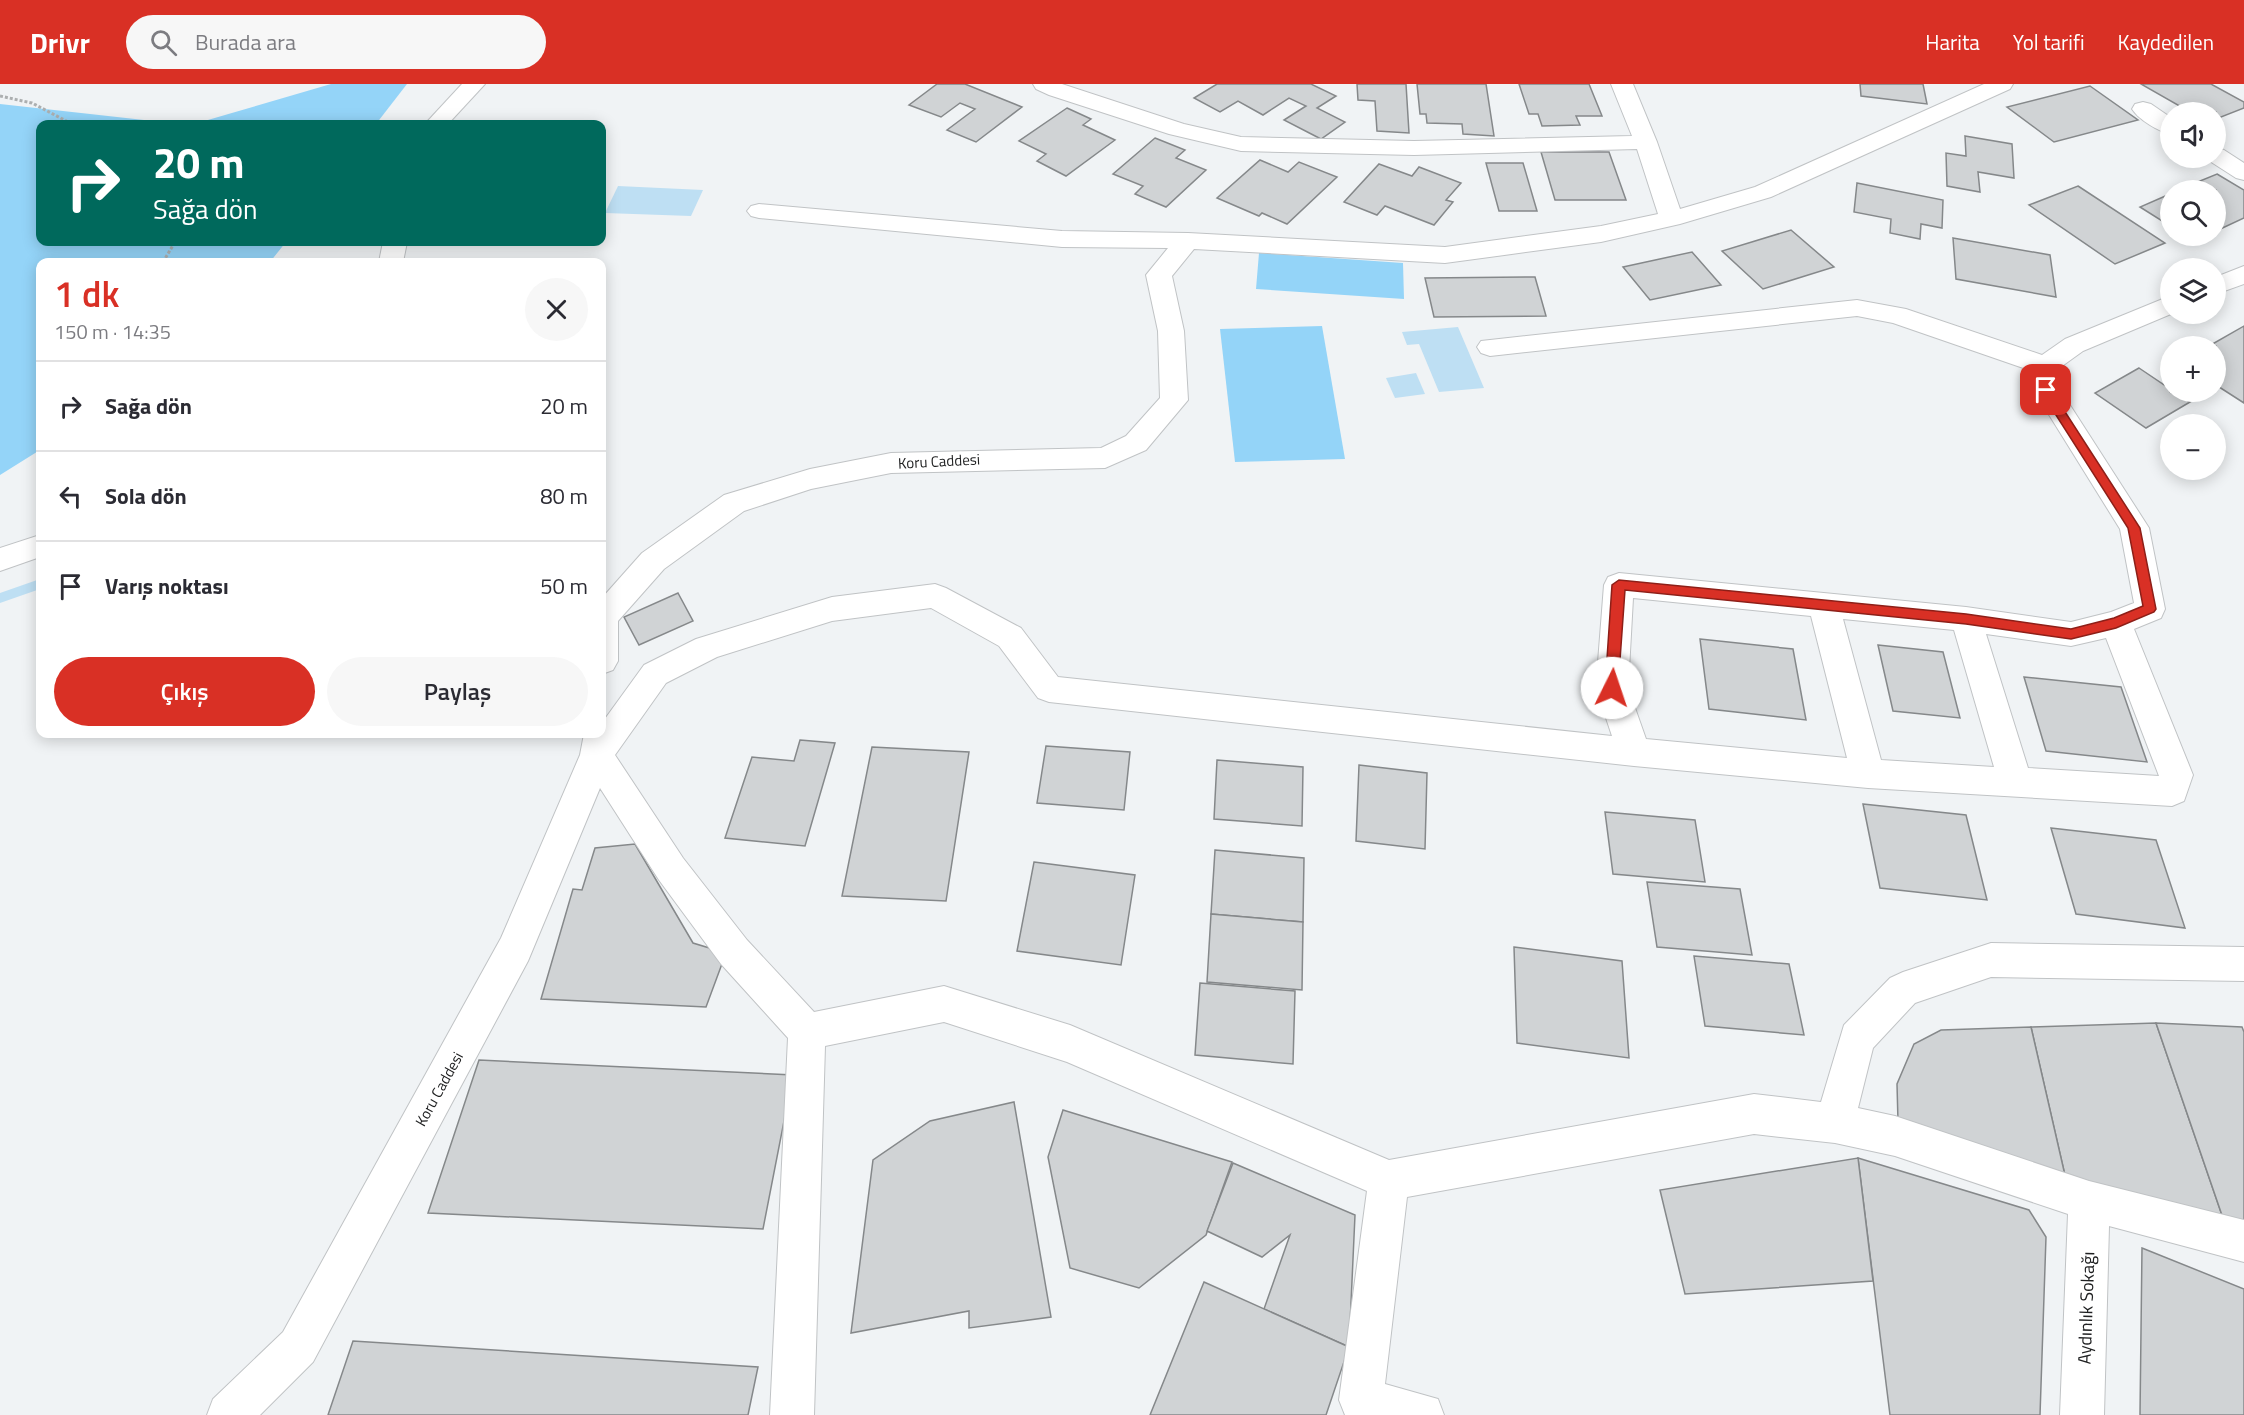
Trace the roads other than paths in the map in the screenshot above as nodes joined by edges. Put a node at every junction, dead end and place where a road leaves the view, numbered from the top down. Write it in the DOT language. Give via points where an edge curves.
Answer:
graph roads {
  1 [pos="474,84"];
  2 [pos="1044,84"];
  3 [pos="1622,84"];
  4 [pos="2002,84"];
  5 [pos="2143,109"];
  6 [pos="440,120"];
  7 [pos="2160,120"];
  8 [pos="1647,142"];
  9 [pos="2226,161"];
  10 [pos="2244,173"];
  11 [pos="759,211"];
  12 [pos="1671,219"];
  13 [pos="1188,241"];
  14 [pos="2244,274"];
  15 [pos="2226,282"];
  16 [pos="2160,308"];
  17 [pos="1490,347"];
  18 [pos="2045,366"];
  19 [pos="36,548"];
  20 [pos="0,561"];
  21 [pos="1824,606"];
  22 [pos="606,614"];
  23 [pos="1966,619"];
  24 [pos="2116,623"];
  25 [pos="606,734"];
  26 [pos="598,744"];
  27 [pos="1634,752"];
  28 [pos="1868,774"];
  29 [pos="2015,782"];
  30 [pos="2244,964"];
  31 [pos="807,1032"];
  32 [pos="1835,1123"];
  33 [pos="1389,1180"];
  34 [pos="2089,1201"];
  35 [pos="2244,1242"];
  36 [pos="1358,1408"];
  37 [pos="229,1415"];
  38 [pos="792,1415"];
  39 [pos="1422,1415"];
  40 [pos="2082,1415"];
  1 -- 6 [label="street"];
  2 -- 8 [label="street" via="1177,129 1241,144 1413,148"];
  3 -- 8 [label="street"];
  4 -- 12 [label="street" via="1763,192"];
  5 -- 7 [label="street"];
  8 -- 12 [label="street"];
  9 -- 10 [label="street"];
  11 -- 13 [label="street" via="1062,239"];
  12 -- 13 [label="street" via="1601,234 1445,255"];
  13 -- 22 [label="street, Koru Caddesi" via="1159,275 1171,331 1174,400 1136,443 1105,458 891,463 810,479 734,503 653,561"];
  14 -- 15 [label="street"];
  16 -- 18 [label="street" via="2074,345"];
  17 -- 18 [label="street" via="1857,308 1897,315"];
  18 -- 24 [label="street" via="2046,390 2134,528 2150,609"];
  19 -- 20 [label="street"];
  21 -- 23 [label="street"];
  21 -- 27 [label="street" via="1619,585 1612,688"];
  21 -- 28 [label="street"];
  23 -- 24 [label="street" via="2071,634"];
  23 -- 29 [label="street"];
  24 -- 29 [label="street, Koru Caddesi" via="2176,776 2172,791"];
  25 -- 27 [label="street, Koru Caddesi" via="656,674 707,648 832,609 934,596 1010,637 1049,689"];
  26 -- 31 [label="street" via="671,869 734,952"];
  26 -- 37 [label="street, Koru Caddesi" via="515,949 298,1347"];
  27 -- 28 [label="street, Koru Caddesi"];
  28 -- 29 [label="street, Koru Caddesi"];
  30 -- 32 [label="street" via="1991,960 1903,990 1857,1038"];
  31 -- 33 [label="street" via="944,1004 1070,1044"];
  31 -- 38 [label="street"];
  32 -- 33 [label="street" via="1754,1114"];
  32 -- 34 [label="street" via="1895,1136"];
  33 -- 36 [label="street"];
  34 -- 35 [label="street"];
  34 -- 40 [label="street, Aydınlık Sokağı"];
  36 -- 39 [label="street"];
}
